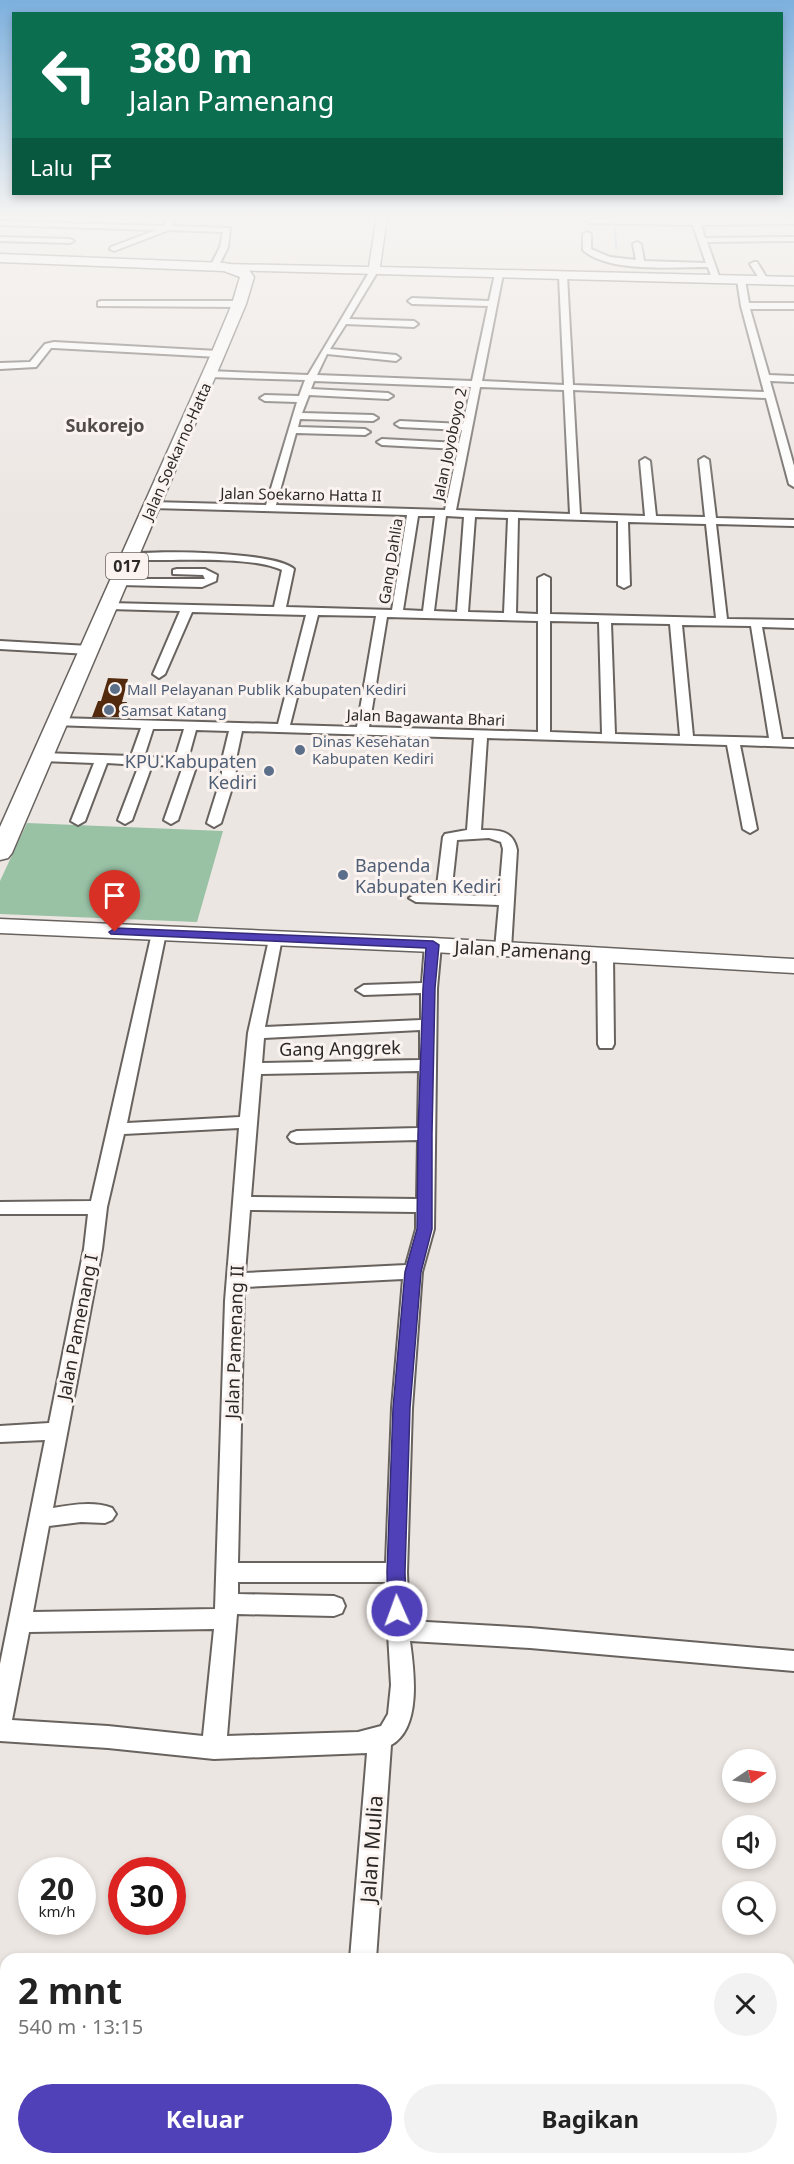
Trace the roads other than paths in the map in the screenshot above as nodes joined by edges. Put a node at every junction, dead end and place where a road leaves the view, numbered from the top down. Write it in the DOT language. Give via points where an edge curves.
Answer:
graph roads {
  1 [pos="234,317"];
  2 [pos="347,317"];
  3 [pos="490,317"];
  4 [pos="565,317"];
  5 [pos="748,317"];
  6 [pos="345,321"];
  7 [pos="414,324"];
  8 [pos="325,351"];
  9 [pos="218,354"];
  10 [pos="396,358"];
  11 [pos="0,366"];
  12 [pos="209,374"];
  13 [pos="311,378"];
  14 [pos="766,378"];
  15 [pos="794,379"];
  16 [pos="477,384"];
  17 [pos="569,388"];
  18 [pos="304,395"];
  19 [pos="770,395"];
  20 [pos="388,396"];
  21 [pos="265,398"];
  22 [pos="296,416"];
  23 [pos="373,418"];
  24 [pos="400,424"];
  25 [pos="468,427"];
  26 [pos="292,430"];
  27 [pos="365,432"];
  28 [pos="382,442"];
  29 [pos="464,446"];
  30 [pos="704,460"];
  31 [pos="645,461"];
  32 [pos="794,484"];
  33 [pos="152,505"];
  34 [pos="270,509"];
  35 [pos="413,512"];
  36 [pos="446,513"];
  37 [pos="470,514"];
  38 [pos="513,515"];
  39 [pos="575,517"];
  40 [pos="623,518"];
  41 [pos="651,519"];
  42 [pos="710,521"];
  43 [pos="794,524"];
  44 [pos="131,557"];
  45 [pos="177,572"];
  46 [pos="544,578"];
  47 [pos="120,582"];
  48 [pos="624,585"];
  49 [pos="109,606"];
  50 [pos="188,607"];
  51 [pos="279,611"];
  52 [pos="313,612"];
  53 [pos="382,614"];
  54 [pos="397,614"];
  55 [pos="428,615"];
  56 [pos="462,616"];
  57 [pos="510,617"];
  58 [pos="546,618"];
  59 [pos="605,619"];
  60 [pos="676,622"];
  61 [pos="722,622"];
  62 [pos="756,623"];
  63 [pos="794,624"];
  64 [pos="0,645"];
  65 [pos="89,650"];
  66 [pos="159,675"];
  67 [pos="58,722"];
  68 [pos="148,725"];
  69 [pos="191,726"];
  70 [pos="236,728"];
  71 [pos="283,729"];
  72 [pos="362,732"];
  73 [pos="481,735"];
  74 [pos="544,736"];
  75 [pos="609,738"];
  76 [pos="687,739"];
  77 [pos="734,741"];
  78 [pos="776,742"];
  79 [pos="794,743"];
  80 [pos="42,757"];
  81 [pos="102,760"];
  82 [pos="141,762"];
  83 [pos="185,764"];
  84 [pos="228,764"];
  85 [pos="124,820"];
  86 [pos="171,820"];
  87 [pos="78,821"];
  88 [pos="214,823"];
  89 [pos="750,829"];
  90 [pos="474,834"];
  91 [pos="0,853"];
  92 [pos="416,898"];
  93 [pos="443,898"];
  94 [pos="506,901"];
  95 [pos="0,926"];
  96 [pos="159,933"];
  97 [pos="275,938"];
  98 [pos="433,945"];
  99 [pos="503,949"];
  100 [pos="605,955"];
  101 [pos="794,966"];
  102 [pos="429,988"];
  103 [pos="364,990"];
  104 [pos="428,1024"];
  105 [pos="256,1033"];
  106 [pos="606,1044"];
  107 [pos="428,1065"];
  108 [pos="254,1069"];
  109 [pos="249,1122"];
  110 [pos="117,1129"];
  111 [pos="425,1134"];
  112 [pos="297,1137"];
  113 [pos="242,1203"];
  114 [pos="425,1206"];
  115 [pos="98,1207"];
  116 [pos="0,1208"];
  117 [pos="413,1272"];
  118 [pos="236,1280"];
  119 [pos="57,1431"];
  120 [pos="0,1434"];
  121 [pos="105,1514"];
  122 [pos="40,1518"];
  123 [pos="396,1572"];
  124 [pos="227,1573"];
  125 [pos="334,1606"];
  126 [pos="226,1611"];
  127 [pos="20,1622"];
  128 [pos="398,1630"];
  129 [pos="794,1661"];
  130 [pos="0,1721"];
  131 [pos="0,1730"];
  132 [pos="380,1740"];
  133 [pos="214,1748"];
  134 [pos="363,1953"];
  1 -- 9 [label="main road, Jalan Soekarno-Hatta / 017"];
  2 -- 6 [label="street"];
  3 -- 16 [label="street, Jalan Joyoboyo 2"];
  4 -- 17 [label="street"];
  5 -- 14 [label="street"];
  6 -- 7 [label="street"];
  6 -- 8 [label="street"];
  8 -- 10 [label="street"];
  8 -- 13 [label="street"];
  9 -- 11 [label="street" via="54,345 48,346 33,365"];
  9 -- 12 [label="main road, Jalan Soekarno-Hatta / 017"];
  12 -- 13 [label="street"];
  12 -- 33 [label="main road, Jalan Soekarno-Hatta / 017"];
  13 -- 16 [label="street"];
  13 -- 18 [label="street"];
  14 -- 15 [label="street"];
  14 -- 19 [label="street"];
  16 -- 17 [label="street"];
  16 -- 25 [label="street, Jalan Joyoboyo 2"];
  17 -- 19 [label="street"];
  17 -- 39 [label="street"];
  18 -- 20 [label="street"];
  18 -- 21 [label="street"];
  18 -- 22 [label="street"];
  19 -- 32 [label="street"];
  22 -- 23 [label="street"];
  22 -- 26 [label="street"];
  24 -- 25 [label="street"];
  25 -- 29 [label="street, Jalan Joyoboyo 2"];
  26 -- 27 [label="street"];
  26 -- 34 [label="street"];
  28 -- 29 [label="street"];
  29 -- 36 [label="street, Jalan Joyoboyo 2"];
  30 -- 42 [label="street"];
  31 -- 41 [label="street"];
  33 -- 34 [label="street, Jalan Soekarno Hatta II"];
  33 -- 44 [label="main road, Jalan Soekarno-Hatta / 017"];
  34 -- 35 [label="street, Jalan Soekarno Hatta II"];
  35 -- 36 [label="street, Jalan Soekarno Hatta II"];
  35 -- 54 [label="street, Gang Dahlia"];
  36 -- 37 [label="street, Jalan Soekarno Hatta II"];
  36 -- 55 [label="street, Jalan Joyoboyo 2"];
  37 -- 38 [label="street, Jalan Soekarno Hatta II"];
  37 -- 56 [label="street"];
  38 -- 39 [label="street, Jalan Soekarno Hatta II"];
  38 -- 57 [label="street"];
  39 -- 40 [label="street, Jalan Soekarno Hatta II"];
  40 -- 41 [label="street, Jalan Soekarno Hatta II"];
  40 -- 48 [label="street"];
  41 -- 42 [label="street, Jalan Soekarno Hatta II"];
  42 -- 43 [label="street, Jalan Soekarno Hatta II"];
  42 -- 61 [label="street"];
  44 -- 47 [label="main road, Jalan Soekarno-Hatta / 017"];
  44 -- 51 [label="street" via="280,564 288,569"];
  45 -- 47 [label="street" via="212,575 210,581 202,584"];
  46 -- 58 [label="street"];
  47 -- 49 [label="main road, Jalan Soekarno-Hatta / 017"];
  49 -- 50 [label="street"];
  49 -- 65 [label="main road, Jalan Soekarno-Hatta / 017"];
  50 -- 51 [label="street"];
  50 -- 66 [label="street"];
  51 -- 52 [label="street"];
  52 -- 53 [label="street"];
  52 -- 71 [label="street"];
  53 -- 54 [label="street"];
  53 -- 72 [label="street"];
  54 -- 55 [label="street"];
  55 -- 56 [label="street"];
  56 -- 57 [label="street"];
  57 -- 58 [label="street"];
  58 -- 59 [label="street"];
  58 -- 74 [label="street"];
  59 -- 60 [label="street"];
  59 -- 75 [label="street"];
  60 -- 61 [label="street"];
  60 -- 76 [label="street"];
  61 -- 62 [label="street"];
  62 -- 63 [label="street"];
  62 -- 78 [label="street"];
  64 -- 65 [label="street"];
  65 -- 67 [label="main road, Jalan Soekarno-Hatta / 017"];
  67 -- 68 [label="street, Jalan Bagawanta Bhari"];
  67 -- 80 [label="main road, Jalan Soekarno-Hatta / 017"];
  68 -- 69 [label="street, Jalan Bagawanta Bhari"];
  68 -- 82 [label="street"];
  69 -- 70 [label="street, Jalan Bagawanta Bhari"];
  69 -- 83 [label="street"];
  70 -- 71 [label="street, Jalan Bagawanta Bhari"];
  70 -- 84 [label="street"];
  71 -- 72 [label="street, Jalan Bagawanta Bhari"];
  72 -- 73 [label="street, Jalan Bagawanta Bhari"];
  73 -- 74 [label="street, Jalan Bagawanta Bhari"];
  73 -- 90 [label="street"];
  74 -- 75 [label="street, Jalan Bagawanta Bhari"];
  75 -- 76 [label="street, Jalan Bagawanta Bhari"];
  76 -- 77 [label="street, Jalan Bagawanta Bhari"];
  77 -- 78 [label="street, Jalan Bagawanta Bhari"];
  77 -- 89 [label="street"];
  78 -- 79 [label="street, Jalan Bagawanta Bhari"];
  80 -- 81 [label="street"];
  80 -- 91 [label="main road, Jalan Soekarno-Hatta / 017"];
  81 -- 82 [label="street"];
  81 -- 87 [label="street"];
  82 -- 83 [label="street"];
  82 -- 85 [label="street"];
  83 -- 84 [label="street"];
  83 -- 86 [label="street"];
  84 -- 88 [label="street" via="229,775"];
  90 -- 93 [label="street" via="452,835 448,840"];
  90 -- 94 [label="street" via="503,836 508,840"];
  92 -- 93 [label="street"];
  93 -- 94 [label="street"];
  94 -- 99 [label="street"];
  95 -- 96 [label="main road, Jalan Pamenang"];
  96 -- 97 [label="main road, Jalan Pamenang"];
  96 -- 110 [label="street, Jalan Pamenang I"];
  97 -- 98 [label="main road, Jalan Pamenang"];
  97 -- 105 [label="street, Jalan Pamenang II"];
  98 -- 99 [label="main road, Jalan Pamenang"];
  98 -- 102 [label="street"];
  99 -- 100 [label="main road, Jalan Pamenang"];
  100 -- 101 [label="main road, Jalan Pamenang"];
  100 -- 106 [label="street"];
  102 -- 103 [label="street"];
  102 -- 104 [label="street"];
  104 -- 105 [label="street"];
  104 -- 107 [label="street"];
  105 -- 108 [label="street, Jalan Pamenang II"];
  107 -- 108 [label="street, Gang Anggrek"];
  107 -- 111 [label="street"];
  108 -- 109 [label="street, Jalan Pamenang II"];
  109 -- 110 [label="street"];
  109 -- 113 [label="street, Jalan Pamenang II"];
  110 -- 115 [label="street, Jalan Pamenang I"];
  111 -- 112 [label="street"];
  111 -- 114 [label="street"];
  113 -- 114 [label="street"];
  113 -- 118 [label="street, Jalan Pamenang II"];
  114 -- 117 [label="street" via="423,1237"];
  115 -- 116 [label="street"];
  115 -- 119 [label="street, Jalan Pamenang I"];
  117 -- 118 [label="street"];
  117 -- 123 [label="street" via="402,1408"];
  118 -- 124 [label="street, Jalan Pamenang II"];
  119 -- 120 [label="street"];
  119 -- 122 [label="street, Jalan Pamenang I"];
  121 -- 122 [label="street"];
  122 -- 127 [label="street, Jalan Pamenang I"];
  123 -- 124 [label="street"];
  123 -- 128 [label="street"];
  124 -- 126 [label="street, Jalan Pamenang II"];
  125 -- 126 [label="street"];
  126 -- 127 [label="street"];
  126 -- 133 [label="street, Jalan Pamenang II"];
  127 -- 130 [label="street, Jalan Pamenang I"];
  128 -- 129 [label="street"];
  128 -- 132 [label="street" via="403,1687 400,1715 392,1732"];
  131 -- 133 [label="street"];
  132 -- 133 [label="street"];
  132 -- 134 [label="street, Jalan Mulia"];
}
